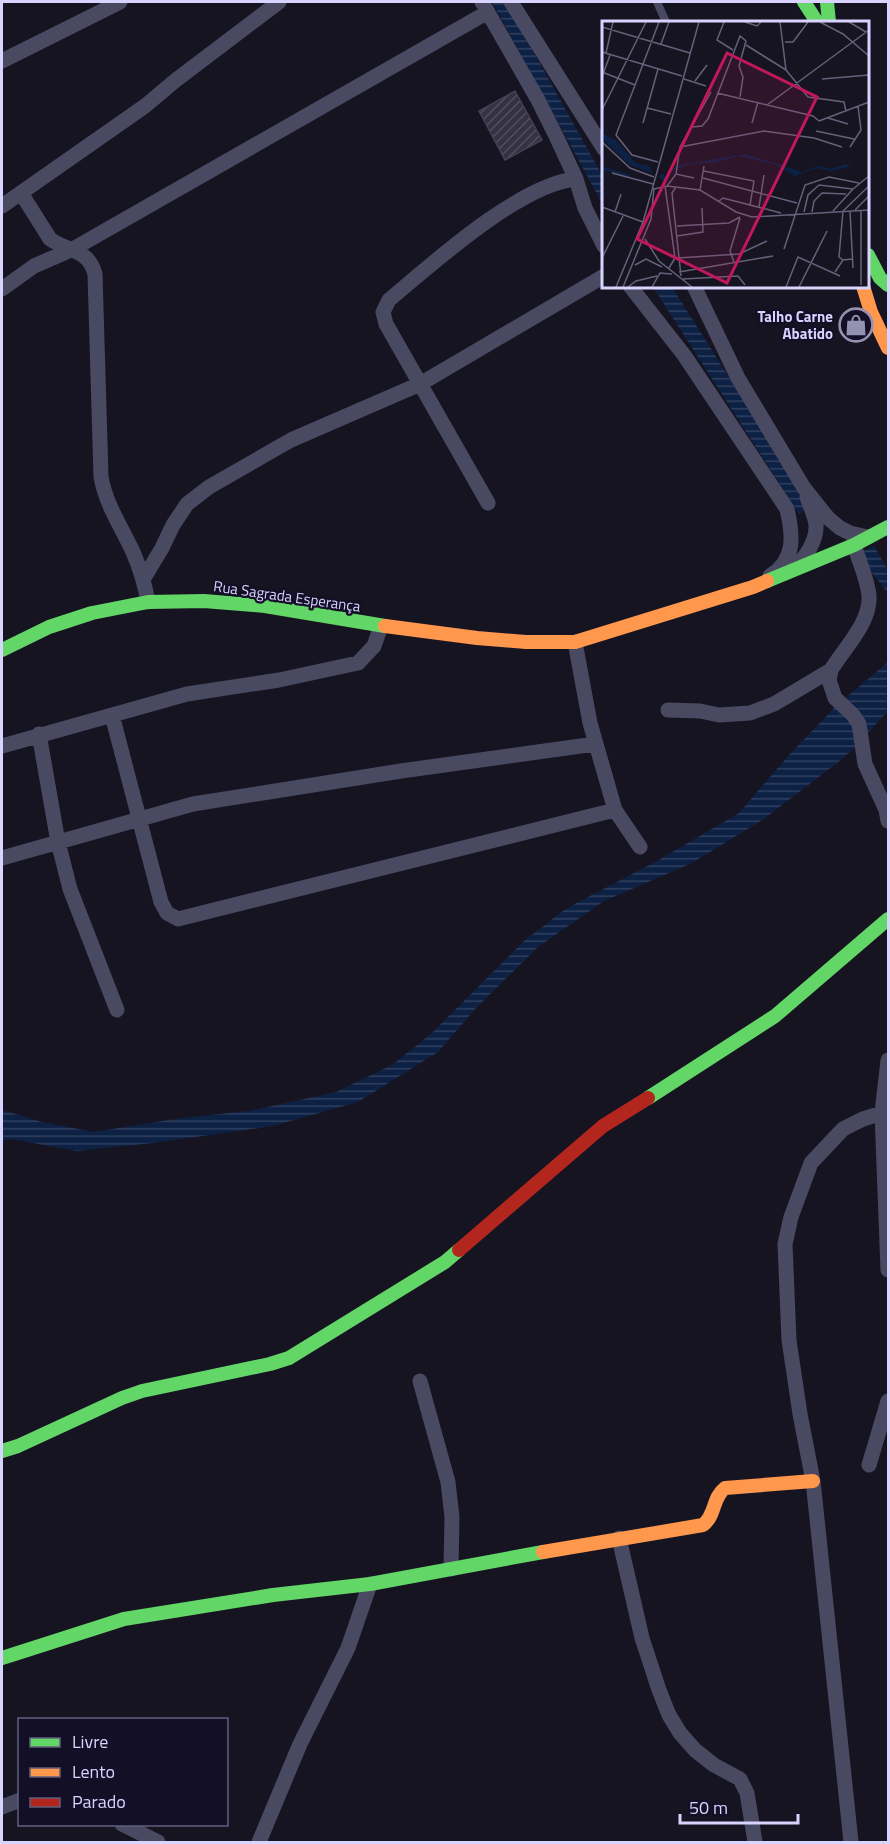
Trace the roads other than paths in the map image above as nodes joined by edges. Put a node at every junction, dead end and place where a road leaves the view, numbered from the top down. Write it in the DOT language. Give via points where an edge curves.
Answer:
graph roads {
  1 [pos="120,2"];
  2 [pos="279,2"];
  3 [pos="511,2"];
  4 [pos="657,2"];
  5 [pos="804,2"];
  6 [pos="826,2"];
  7 [pos="485,7"];
  8 [pos="666,21"];
  9 [pos="816,21"];
  10 [pos="829,21"];
  11 [pos="2,61"];
  12 [pos="602,147"];
  13 [pos="576,179"];
  14 [pos="21,192"];
  15 [pos="2,206"];
  16 [pos="602,244"];
  17 [pos="73,249"];
  18 [pos="869,259"];
  19 [pos="602,277"];
  20 [pos="888,285"];
  21 [pos="632,288"];
  22 [pos="695,288"];
  23 [pos="864,288"];
  24 [pos="2,289"];
  25 [pos="888,348"];
  26 [pos="420,384"];
  27 [pos="804,489"];
  28 [pos="488,503"];
  29 [pos="888,527"];
  30 [pos="868,537"];
  31 [pos="854,545"];
  32 [pos="788,571"];
  33 [pos="144,578"];
  34 [pos="753,587"];
  35 [pos="148,602"];
  36 [pos="381,626"];
  37 [pos="575,642"];
  38 [pos="2,650"];
  39 [pos="831,670"];
  40 [pos="668,710"];
  41 [pos="112,715"];
  42 [pos="39,734"];
  43 [pos="595,744"];
  44 [pos="2,746"];
  45 [pos="615,810"];
  46 [pos="139,820"];
  47 [pos="888,821"];
  48 [pos="58,842"];
  49 [pos="640,847"];
  50 [pos="2,858"];
  51 [pos="888,919"];
  52 [pos="117,1010"];
  53 [pos="888,1060"];
  54 [pos="882,1113"];
  55 [pos="888,1270"];
  56 [pos="420,1381"];
  57 [pos="888,1401"];
  58 [pos="2,1451"];
  59 [pos="869,1465"];
  60 [pos="813,1481"];
  61 [pos="619,1538"];
  62 [pos="452,1569"];
  63 [pos="370,1584"];
  64 [pos="2,1658"];
  65 [pos="18,1801"];
  66 [pos="2,1807"];
  67 [pos="127,1826"];
  68 [pos="158,1842"];
  69 [pos="259,1842"];
  70 [pos="755,1842"];
  71 [pos="851,1842"];
  1 -- 11 [label="street"];
  2 -- 14 [label="street" via="145,106"];
  3 -- 12 [label="street"];
  4 -- 8 [label="lane"];
  5 -- 9 [label="street"];
  6 -- 10 [label="street"];
  7 -- 13 [label="street" via="538,100"];
  7 -- 17 [label="street"];
  13 -- 16 [label="street"];
  13 -- 26 [label="street" via="563,180 515,203 457,244 384,306 383,318"];
  14 -- 15 [label="street"];
  14 -- 17 [label="street" via="50,239"];
  17 -- 24 [label="street" via="34,266"];
  17 -- 33 [label="street" via="88,259 95,274 103,491"];
  18 -- 20 [label="street"];
  19 -- 26 [label="street"];
  21 -- 34 [label="street" via="684,355 787,509 792,532 785,561 777,572"];
  22 -- 27 [label="street" via="738,378"];
  23 -- 25 [label="street"];
  26 -- 28 [label="street"];
  26 -- 33 [label="street" via="291,440 209,487 187,504"];
  27 -- 30 [label="street" via="840,528"];
  27 -- 32 [label="street" via="816,526 814,537 801,562"];
  29 -- 30 [label="street, Rua Sagrada Esperança"];
  30 -- 31 [label="street, Rua Sagrada Esperança"];
  31 -- 32 [label="street, Rua Sagrada Esperança"];
  31 -- 39 [label="street" via="869,604 864,619"];
  32 -- 34 [label="street, Rua Sagrada Esperança"];
  33 -- 35 [label="street"];
  34 -- 37 [label="street, Rua Sagrada Esperança"];
  35 -- 36 [label="street, Rua Sagrada Esperança" via="265,606"];
  35 -- 38 [label="street, Rua Sagrada Esperança" via="92,613 49,627"];
  36 -- 37 [label="street, Rua Sagrada Esperança" via="477,638"];
  36 -- 41 [label="street" via="374,646 358,663 187,694"];
  37 -- 43 [label="street"];
  39 -- 40 [label="street" via="774,704 750,713 719,715"];
  39 -- 47 [label="street" via="829,680 859,724 865,764"];
  41 -- 42 [label="street"];
  41 -- 46 [label="street"];
  42 -- 44 [label="street"];
  42 -- 48 [label="street"];
  43 -- 45 [label="street"];
  43 -- 46 [label="street" via="193,804"];
  45 -- 46 [label="street" via="178,919 167,913 161,902"];
  45 -- 49 [label="street"];
  46 -- 48 [label="street"];
  48 -- 50 [label="street"];
  48 -- 52 [label="street" via="70,889"];
  51 -- 58 [label="street" via="775,1016 603,1126 445,1262 309,1347 270,1364 142,1391"];
  53 -- 54 [label="street"];
  54 -- 55 [label="street"];
  54 -- 60 [label="street" via="843,1129 811,1163 785,1244 790,1350"];
  56 -- 62 [label="street" via="448,1482"];
  57 -- 59 [label="street"];
  60 -- 61 [label="street" via="725,1488 716,1495 712,1516 703,1525"];
  60 -- 71 [label="street"];
  61 -- 62 [label="street"];
  61 -- 70 [label="street" via="642,1638 669,1715 695,1750 741,1779"];
  62 -- 63 [label="street"];
  63 -- 64 [label="street" via="124,1619"];
  63 -- 69 [label="street" via="348,1648 300,1744"];
  65 -- 66 [label="street"];
  67 -- 68 [label="street"];
}
